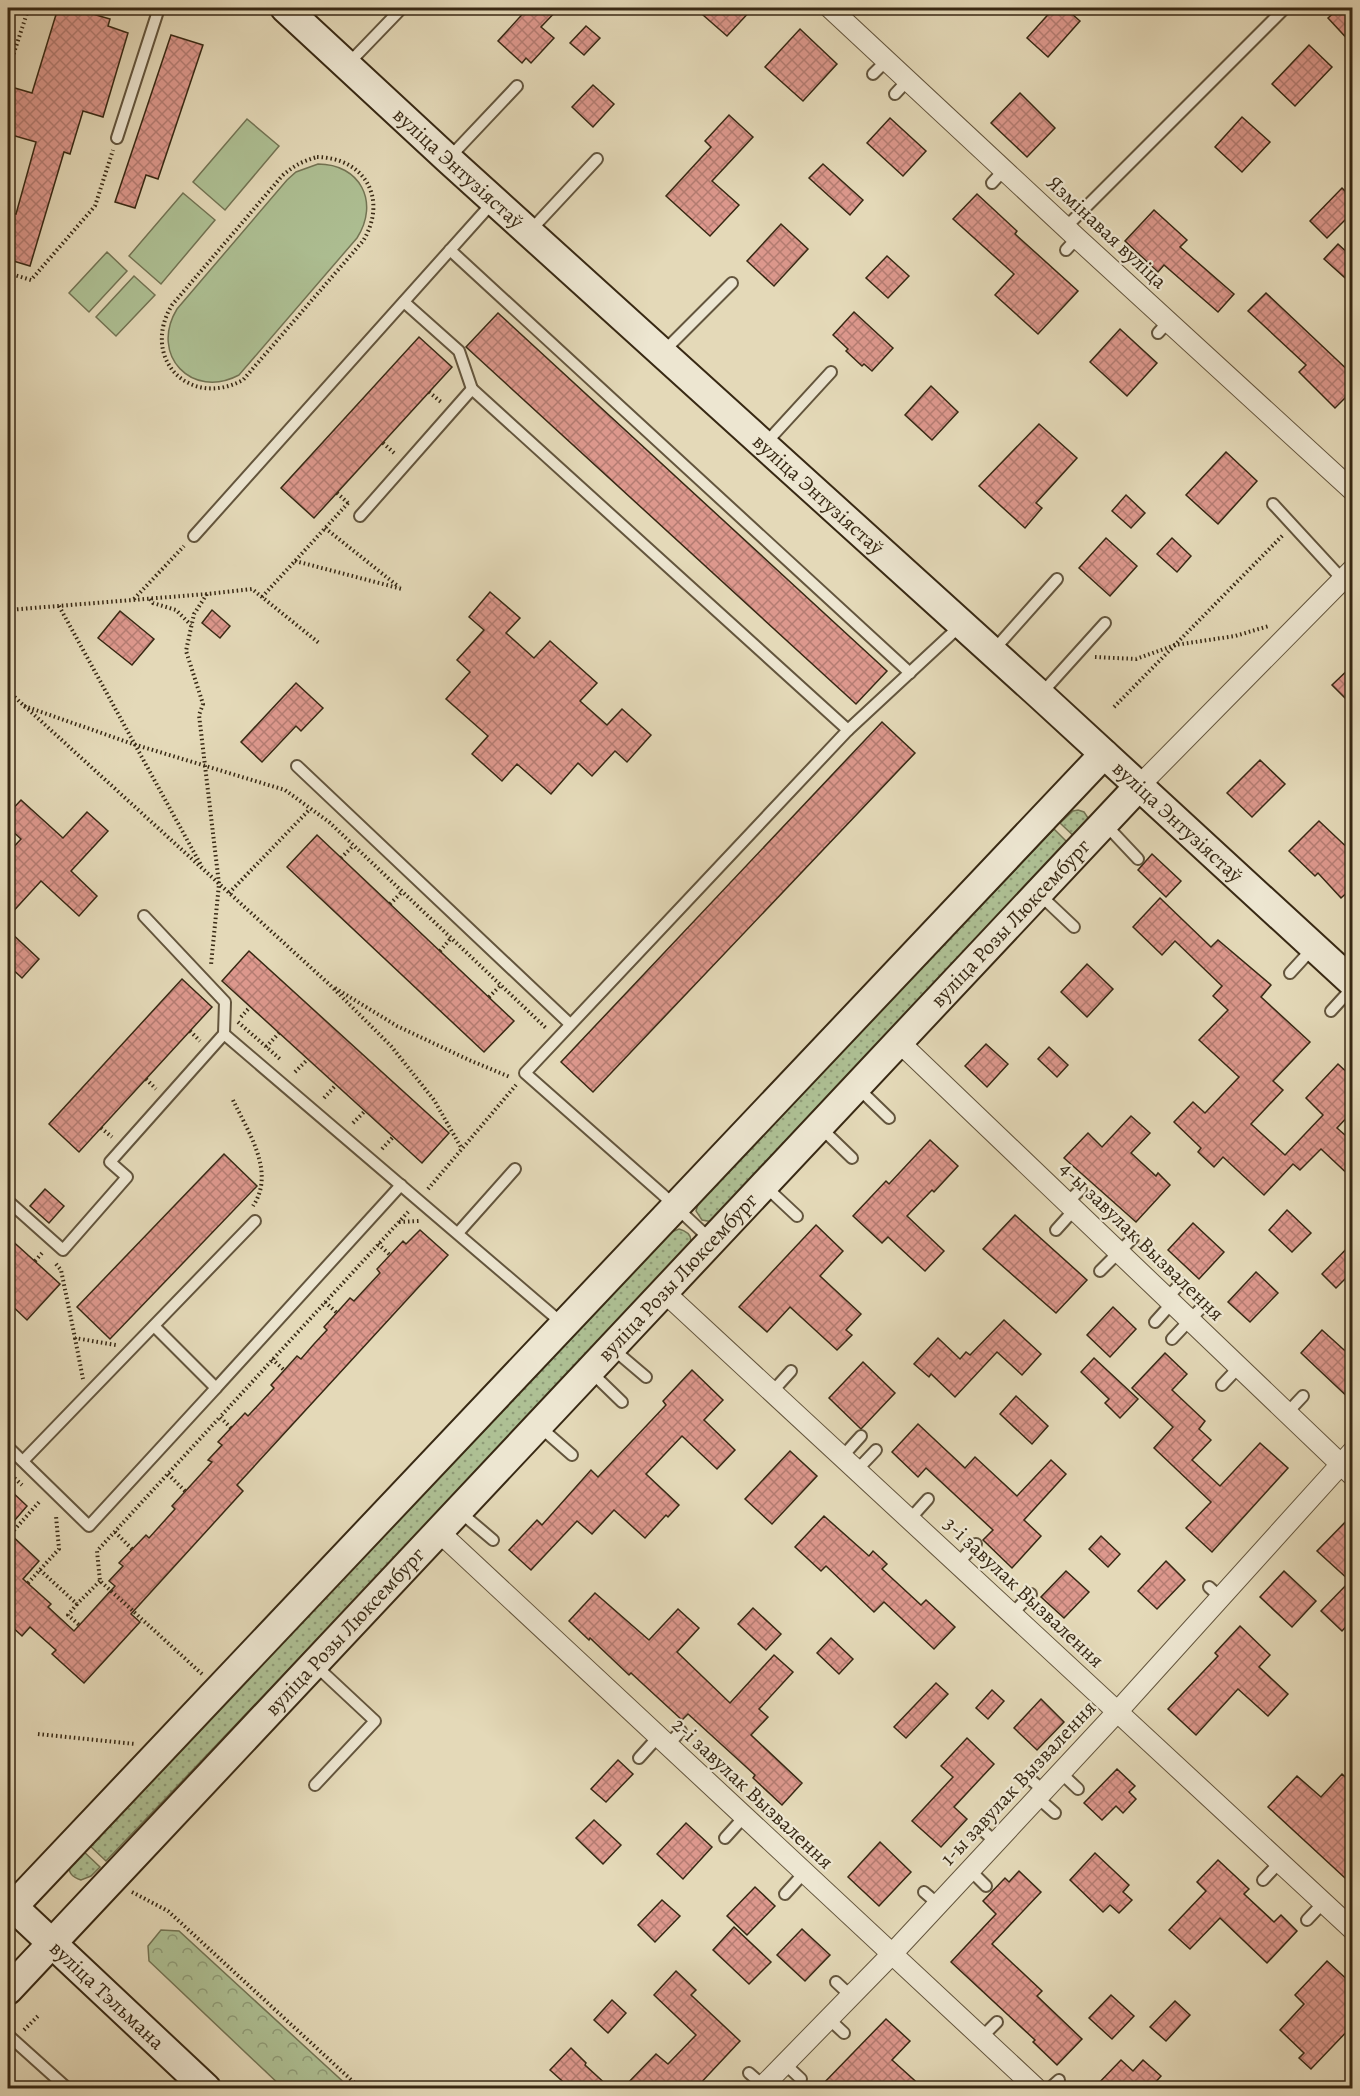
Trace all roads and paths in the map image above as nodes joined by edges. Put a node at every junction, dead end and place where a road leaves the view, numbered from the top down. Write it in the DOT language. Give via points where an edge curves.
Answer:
graph roads {
  1 [pos="40,8"];
  2 [pos="159,8"];
  3 [pos="402,8"];
  4 [pos="830,8"];
  5 [pos="1285,8"];
  6 [pos="292,10"];
  7 [pos="10,57"];
  8 [pos="348,65"];
  9 [pos="8,71"];
  10 [pos="517,86"];
  11 [pos="117,138"];
  12 [pos="448,159"];
  13 [pos="597,159"];
  14 [pos="282,176"];
  15 [pos="494,201"];
  16 [pos="529,232"];
  17 [pos="1070,238"];
  18 [pos="450,250"];
  19 [pos="8,273"];
  20 [pos="732,283"];
  21 [pos="404,302"];
  22 [pos="662,352"];
  23 [pos="831,372"];
  24 [pos="467,374"];
  25 [pos="472,389"];
  26 [pos="429,392"];
  27 [pos="383,443"];
  28 [pos="764,445"];
  29 [pos="387,461"];
  30 [pos="1353,490"];
  31 [pos="337,493"];
  32 [pos="356,495"];
  33 [pos="348,503"];
  34 [pos="1273,504"];
  35 [pos="360,516"];
  36 [pos="1293,525"];
  37 [pos="325,528"];
  38 [pos="194,536"];
  39 [pos="295,561"];
  40 [pos="1348,575"];
  41 [pos="1057,579"];
  42 [pos="207,594"];
  43 [pos="262,597"];
  44 [pos="150,599"];
  45 [pos="133,600"];
  46 [pos="59,606"];
  47 [pos="18,609"];
  48 [pos="8,610"];
  49 [pos="1309,614"];
  50 [pos="8,615"];
  51 [pos="1105,623"];
  52 [pos="962,625"];
  53 [pos="191,626"];
  54 [pos="319,643"];
  55 [pos="1176,645"];
  56 [pos="992,652"];
  57 [pos="1077,655"];
  58 [pos="910,673"];
  59 [pos="8,691"];
  60 [pos="1040,695"];
  61 [pos="24,706"];
  62 [pos="1114,707"];
  63 [pos="849,730"];
  64 [pos="134,744"];
  65 [pos="1104,754"];
  66 [pos="206,766"];
  67 [pos="297,766"];
  68 [pos="1139,786"];
  69 [pos="310,809"];
  70 [pos="1104,823"];
  71 [pos="353,846"];
  72 [pos="341,858"];
  73 [pos="1138,859"];
  74 [pos="204,870"];
  75 [pos="219,884"];
  76 [pos="402,892"];
  77 [pos="229,893"];
  78 [pos="1038,893"];
  79 [pos="390,904"];
  80 [pos="144,916"];
  81 [pos="1074,927"];
  82 [pos="451,938"];
  83 [pos="1314,947"];
  84 [pos="440,951"];
  85 [pos="1290,973"];
  86 [pos="1353,982"];
  87 [pos="209,985"];
  88 [pos="330,985"];
  89 [pos="501,985"];
  90 [pos="1353,988"];
  91 [pos="489,997"];
  92 [pos="250,1007"];
  93 [pos="1331,1011"];
  94 [pos="224,1020"];
  95 [pos="237,1021"];
  96 [pos="570,1024"];
  97 [pos="190,1031"];
  98 [pos="279,1033"];
  99 [pos="224,1034"];
  100 [pos="557,1038"];
  101 [pos="898,1041"];
  102 [pos="266,1047"];
  103 [pos="193,1049"];
  104 [pos="308,1059"];
  105 [pos="285,1063"];
  106 [pos="290,1067"];
  107 [pos="295,1072"];
  108 [pos="146,1079"];
  109 [pos="303,1079"];
  110 [pos="164,1081"];
  111 [pos="336,1085"];
  112 [pos="856,1086"];
  113 [pos="156,1089"];
  114 [pos="317,1091"];
  115 [pos="149,1097"];
  116 [pos="324,1098"];
  117 [pos="233,1100"];
  118 [pos="330,1103"];
  119 [pos="364,1111"];
  120 [pos="347,1118"];
  121 [pos="890,1118"];
  122 [pos="353,1123"];
  123 [pos="818,1126"];
  124 [pos="101,1128"];
  125 [pos="120,1129"];
  126 [pos="361,1130"];
  127 [pos="112,1137"];
  128 [pos="393,1137"];
  129 [pos="375,1143"];
  130 [pos="382,1149"];
  131 [pos="462,1149"];
  132 [pos="390,1156"];
  133 [pos="852,1158"];
  134 [pos="110,1162"];
  135 [pos="515,1169"];
  136 [pos="421,1183"];
  137 [pos="764,1184"];
  138 [pos="402,1185"];
  139 [pos="428,1190"];
  140 [pos="419,1200"];
  141 [pos="1074,1200"];
  142 [pos="8,1201"];
  143 [pos="255,1204"];
  144 [pos="675,1206"];
  145 [pos="797,1216"];
  146 [pos="255,1221"];
  147 [pos="1056,1230"];
  148 [pos="458,1233"];
  149 [pos="1133,1238"];
  150 [pos="711,1240"];
  151 [pos="378,1244"];
  152 [pos="44,1252"];
  153 [pos="1119,1252"];
  154 [pos="390,1255"];
  155 [pos="53,1260"];
  156 [pos="35,1262"];
  157 [pos="1100,1271"];
  158 [pos="1181,1283"];
  159 [pos="663,1291"];
  160 [pos="1170,1301"];
  161 [pos="325,1302"];
  162 [pos="1204,1305"];
  163 [pos="337,1313"];
  164 [pos="1190,1320"];
  165 [pos="1155,1322"];
  166 [pos="564,1324"];
  167 [pos="154,1326"];
  168 [pos="75,1338"];
  169 [pos="1172,1339"];
  170 [pos="120,1345"];
  171 [pos="611,1347"];
  172 [pos="272,1359"];
  173 [pos="1239,1367"];
  174 [pos="284,1370"];
  175 [pos="589,1370"];
  176 [pos="791,1371"];
  177 [pos="646,1377"];
  178 [pos="1222,1385"];
  179 [pos="216,1388"];
  180 [pos="772,1392"];
  181 [pos="86,1396"];
  182 [pos="1303,1396"];
  183 [pos="622,1402"];
  184 [pos="1287,1413"];
  185 [pos="220,1417"];
  186 [pos="538,1424"];
  187 [pos="231,1428"];
  188 [pos="861,1436"];
  189 [pos="8,1447"];
  190 [pos="876,1450"];
  191 [pos="572,1455"];
  192 [pos="842,1457"];
  193 [pos="23,1461"];
  194 [pos="1349,1464"];
  195 [pos="857,1470"];
  196 [pos="8,1472"];
  197 [pos="168,1474"];
  198 [pos="24,1487"];
  199 [pos="185,1491"];
  200 [pos="32,1494"];
  201 [pos="928,1499"];
  202 [pos="49,1509"];
  203 [pos="457,1510"];
  204 [pos="910,1519"];
  205 [pos="438,1531"];
  206 [pos="115,1532"];
  207 [pos="8,1537"];
  208 [pos="493,1540"];
  209 [pos="976,1544"];
  210 [pos="132,1549"];
  211 [pos="958,1563"];
  212 [pos="40,1570"];
  213 [pos="100,1581"];
  214 [pos="28,1583"];
  215 [pos="1030,1594"];
  216 [pos="77,1604"];
  217 [pos="1012,1614"];
  218 [pos="79,1625"];
  219 [pos="313,1663"];
  220 [pos="206,1677"];
  221 [pos="1118,1711"];
  222 [pos="38,1734"];
  223 [pos="669,1738"];
  224 [pos="143,1744"];
  225 [pos="639,1758"];
  226 [pos="1061,1773"];
  227 [pos="315,1785"];
  228 [pos="1037,1789"];
  229 [pos="1078,1789"];
  230 [pos="1055,1813"];
  231 [pos="744,1818"];
  232 [pos="725,1838"];
  233 [pos="1280,1862"];
  234 [pos="970,1870"];
  235 [pos="804,1874"];
  236 [pos="1263,1880"];
  237 [pos="986,1886"];
  238 [pos="132,1892"];
  239 [pos="784,1894"];
  240 [pos="1324,1902"];
  241 [pos="9,1907"];
  242 [pos="1307,1920"];
  243 [pos="1353,1929"];
  244 [pos="50,1942"];
  245 [pos="891,1955"];
  246 [pos="836,1982"];
  247 [pos="8,1990"];
  248 [pos="851,1996"];
  249 [pos="829,2019"];
  250 [pos="997,2022"];
  251 [pos="844,2033"];
  252 [pos="8,2035"];
  253 [pos="981,2038"];
  254 [pos="785,2064"];
  255 [pos="801,2079"];
  256 [pos="1059,2080"];
  257 [pos="758,2083"];
  258 [pos="67,2088"];
  259 [pos="206,2088"];
  260 [pos="360,2088"];
  261 [pos="1036,2088"];
  262 [pos="1050,2088"];
  1 -- 7 [label="path" via="27,13"];
  2 -- 11 [label="lane"];
  3 -- 8 [label="lane"];
  4 -- 17 [label="street, Язмінавая вуліца" via="880,67"];
  5 -- 17 [label="lane"];
  6 -- 8 [label="main road, вуліца Энтузіястаў"];
  7 -- 9 [label="path"];
  8 -- 12 [label="main road, вуліца Энтузіястаў"];
  10 -- 12 [label="lane"];
  11 -- 19 [label="path" via="95,206 31,280"];
  12 -- 15 [label="main road, вуліца Энтузіястаў"];
  13 -- 16 [label="lane"];
  14 -- 14 [label="path" via="165,317 161,343 164,356 180,378 192,385 218,389 243,380 369,230 372,197 364,178 344,162 317,157 304,160"];
  15 -- 16 [label="main road, вуліца Энтузіястаў"];
  15 -- 18 [label="lane"];
  16 -- 22 [label="main road, вуліца Энтузіястаў"];
  17 -- 30 [label="street, Язмінавая вуліца" via="1163,327"];
  18 -- 21 [label="lane"];
  18 -- 58 [label="lane"];
  20 -- 22 [label="lane"];
  21 -- 24 [label="lane" via="459,351"];
  21 -- 38 [label="lane"];
  22 -- 28 [label="main road, вуліца Энтузіястаў"];
  23 -- 28 [label="lane"];
  24 -- 25 [label="lane"];
  24 -- 26 [label="path" via="441,402"];
  25 -- 35 [label="lane"];
  25 -- 63 [label="lane"];
  27 -- 29 [label="path" via="394,453"];
  28 -- 52 [label="main road, вуліца Энтузіястаў"];
  31 -- 33 [label="path"];
  32 -- 33 [label="path"];
  33 -- 37 [label="path"];
  34 -- 36 [label="lane"];
  36 -- 40 [label="lane"];
  36 -- 55 [label="path"];
  37 -- 39 [label="path"];
  37 -- 39 [label="path" via="402,589"];
  38 -- 45 [label="path"];
  39 -- 43 [label="path"];
  40 -- 49 [label="street, вуліца Розы Люксембург"];
  41 -- 56 [label="lane"];
  42 -- 43 [label="path" via="252,589"];
  42 -- 44 [label="path"];
  42 -- 53 [label="path"];
  43 -- 54 [label="path"];
  44 -- 45 [label="path"];
  44 -- 53 [label="path" via="176,610"];
  45 -- 46 [label="path"];
  46 -- 47 [label="path"];
  46 -- 64 [label="path"];
  47 -- 48 [label="path"];
  47 -- 50 [label="path"];
  49 -- 55 [label="path" via="1235,636"];
  49 -- 68 [label="street, вуліца Розы Люксембург"];
  51 -- 57 [label="lane"];
  52 -- 56 [label="main road, вуліца Энтузіястаў"];
  52 -- 58 [label="lane"];
  53 -- 66 [label="path" via="186,651 203,704 199,715"];
  55 -- 57 [label="path" via="1136,660"];
  55 -- 62 [label="path"];
  56 -- 60 [label="main road, вуліца Энтузіястаў"];
  57 -- 60 [label="lane"];
  58 -- 63 [label="lane"];
  59 -- 61 [label="path"];
  60 -- 65 [label="main road, вуліца Энтузіястаў"];
  61 -- 64 [label="path"];
  61 -- 74 [label="path"];
  63 -- 96 [label="lane"];
  64 -- 66 [label="path"];
  64 -- 74 [label="path"];
  65 -- 68 [label="main road, вуліца Энтузіястаў"];
  65 -- 144 [label="main road"];
  66 -- 69 [label="path" via="285,790"];
  66 -- 75 [label="path"];
  67 -- 96 [label="lane"];
  68 -- 70 [label="main road, вуліца Розы Люксембург"];
  68 -- 83 [label="main road, вуліца Энтузіястаў"];
  69 -- 71 [label="path"];
  69 -- 77 [label="path"];
  70 -- 73 [label="lane"];
  70 -- 78 [label="main road, вуліца Розы Люксембург"];
  71 -- 72 [label="path"];
  71 -- 76 [label="path"];
  74 -- 75 [label="path"];
  75 -- 77 [label="path"];
  75 -- 87 [label="path"];
  76 -- 79 [label="path"];
  76 -- 82 [label="path"];
  77 -- 88 [label="path"];
  78 -- 81 [label="lane"];
  78 -- 101 [label="main road, вуліца Розы Люксембург"];
  80 -- 87 [label="lane"];
  82 -- 84 [label="path"];
  82 -- 89 [label="path"];
  83 -- 85 [label="lane"];
  83 -- 86 [label="main road, вуліца Энтузіястаў"];
  87 -- 94 [label="lane" via="225,1002"];
  88 -- 131 [label="path" via="391,1046 434,1100"];
  88 -- 131 [label="path" via="397,1026 519,1080"];
  89 -- 91 [label="path"];
  89 -- 100 [label="path"];
  90 -- 93 [label="lane"];
  92 -- 95 [label="path"];
  94 -- 95 [label="path"];
  94 -- 99 [label="lane"];
  95 -- 102 [label="path"];
  96 -- 100 [label="lane"];
  97 -- 103 [label="path" via="201,1041"];
  98 -- 102 [label="path"];
  99 -- 134 [label="lane"];
  99 -- 138 [label="lane"];
  100 -- 144 [label="lane" via="525,1074"];
  101 -- 112 [label="main road, вуліца Розы Люксембург"];
  101 -- 141 [label="street, 4-ы завулак Вызвалення"];
  102 -- 105 [label="path"];
  104 -- 107 [label="path"];
  106 -- 107 [label="path"];
  107 -- 109 [label="path"];
  108 -- 113 [label="path"];
  110 -- 113 [label="path"];
  111 -- 116 [label="path"];
  112 -- 121 [label="lane"];
  112 -- 123 [label="main road, вуліца Розы Люксембург"];
  113 -- 115 [label="path"];
  114 -- 116 [label="path"];
  116 -- 118 [label="path"];
  117 -- 143 [label="path" via="252,1136 261,1167 261,1189"];
  119 -- 122 [label="path"];
  120 -- 122 [label="path"];
  122 -- 126 [label="path"];
  123 -- 133 [label="lane"];
  123 -- 137 [label="main road, вуліца Розы Люксембург"];
  124 -- 127 [label="path"];
  125 -- 127 [label="path"];
  127 -- 134 [label="path" via="99,1152"];
  128 -- 130 [label="path"];
  129 -- 130 [label="path"];
  130 -- 132 [label="path"];
  131 -- 139 [label="path"];
  134 -- 142 [label="lane" via="127,1177 63,1250"];
  135 -- 148 [label="lane"];
  136 -- 139 [label="path"];
  137 -- 145 [label="lane"];
  137 -- 150 [label="main road, вуліца Розы Люксембург"];
  138 -- 140 [label="lane"];
  138 -- 179 [label="lane"];
  139 -- 140 [label="path"];
  140 -- 148 [label="lane"];
  140 -- 151 [label="path"];
  141 -- 147 [label="lane"];
  141 -- 153 [label="street, 4-ы завулак Вызвалення"];
  144 -- 150 [label="lane"];
  144 -- 166 [label="main road"];
  146 -- 167 [label="lane"];
  148 -- 166 [label="lane"];
  149 -- 153 [label="lane"];
  150 -- 159 [label="main road, вуліца Розы Люксембург"];
  151 -- 154 [label="path"];
  151 -- 161 [label="path"];
  152 -- 156 [label="path"];
  153 -- 157 [label="lane"];
  153 -- 160 [label="street, 4-ы завулак Вызвалення"];
  155 -- 168 [label="path" via="61,1270"];
  158 -- 160 [label="lane"];
  159 -- 171 [label="main road, вуліца Розы Люксембург"];
  159 -- 180 [label="street, 3-і завулак Вызвалення"];
  160 -- 164 [label="street, 4-ы завулак Вызвалення"];
  160 -- 165 [label="lane"];
  161 -- 163 [label="path"];
  161 -- 172 [label="path"];
  162 -- 164 [label="lane"];
  164 -- 169 [label="lane"];
  164 -- 173 [label="street, 4-ы завулак Вызвалення"];
  166 -- 241 [label="main road"];
  167 -- 179 [label="lane"];
  167 -- 181 [label="lane"];
  168 -- 170 [label="path"];
  168 -- 181 [label="path"];
  171 -- 175 [label="main road, вуліца Розы Люксембург"];
  171 -- 177 [label="lane"];
  172 -- 174 [label="path"];
  172 -- 185 [label="path"];
  173 -- 178 [label="lane"];
  173 -- 184 [label="street, 4-ы завулак Вызвалення"];
  175 -- 183 [label="lane"];
  175 -- 186 [label="main road, вуліца Розы Люксембург"];
  176 -- 180 [label="lane"];
  179 -- 193 [label="lane" via="89,1526"];
  180 -- 192 [label="street, 3-і завулак Вызвалення"];
  181 -- 193 [label="lane"];
  182 -- 184 [label="lane"];
  184 -- 194 [label="street, 4-ы завулак Вызвалення"];
  185 -- 187 [label="path"];
  185 -- 197 [label="path"];
  186 -- 191 [label="lane"];
  186 -- 203 [label="main road, вуліца Розы Люксембург"];
  188 -- 192 [label="lane"];
  189 -- 193 [label="lane"];
  190 -- 195 [label="lane"];
  192 -- 195 [label="street, 3-і завулак Вызвалення"];
  194 -- 221 [label="street, 1-ы завулак Вызвалення" via="1291,1509 1215,1592"];
  195 -- 204 [label="street, 3-і завулак Вызвалення"];
  196 -- 198 [label="path"];
  197 -- 199 [label="path"];
  197 -- 206 [label="path"];
  200 -- 207 [label="path" via="40,1502"];
  201 -- 204 [label="lane"];
  202 -- 212 [label="path" via="57,1517 59,1549"];
  203 -- 205 [label="main road, вуліца Розы Люксембург"];
  203 -- 208 [label="lane"];
  204 -- 211 [label="street, 3-і завулак Вызвалення"];
  205 -- 219 [label="main road, вуліца Розы Люксембург"];
  205 -- 223 [label="street, 2-і завулак Вызвалення"];
  206 -- 210 [label="path"];
  206 -- 213 [label="path" via="97,1551"];
  209 -- 211 [label="lane"];
  211 -- 217 [label="street, 3-і завулак Вызвалення"];
  212 -- 214 [label="path"];
  212 -- 216 [label="path"];
  213 -- 216 [label="path"];
  213 -- 220 [label="path"];
  215 -- 217 [label="lane"];
  216 -- 218 [label="path" via="68,1615"];
  217 -- 221 [label="street, 3-і завулак Вызвалення"];
  219 -- 227 [label="lane" via="375,1721"];
  219 -- 244 [label="main road, вуліца Розы Люксембург"];
  221 -- 226 [label="street, 1-ы завулак Вызвалення"];
  221 -- 233 [label="street, 3-і завулак Вызвалення"];
  222 -- 224 [label="path"];
  223 -- 225 [label="lane"];
  223 -- 231 [label="street, 2-і завулак Вызвалення"];
  226 -- 228 [label="street, 1-ы завулак Вызвалення"];
  226 -- 229 [label="lane"];
  228 -- 230 [label="lane"];
  228 -- 234 [label="street, 1-ы завулак Вызвалення" via="989,1836"];
  231 -- 232 [label="lane"];
  231 -- 235 [label="street, 2-і завулак Вызвалення"];
  233 -- 236 [label="lane"];
  233 -- 240 [label="street, 3-і завулак Вызвалення"];
  234 -- 237 [label="lane"];
  234 -- 245 [label="street, 1-ы завулак Вызвалення" via="931,1898"];
  235 -- 239 [label="lane"];
  235 -- 245 [label="street, 2-і завулак Вызвалення"];
  238 -- 260 [label="path" via="168,1911"];
  240 -- 242 [label="lane"];
  240 -- 243 [label="street, 3-і завулак Вызвалення"];
  241 -- 244 [label="main road, вуліца Тэльмана"];
  244 -- 247 [label="main road, вуліца Розы Люксембург"];
  244 -- 259 [label="main road, вуліца Тэльмана"];
  245 -- 248 [label="street, 1-ы завулак Вызвалення"];
  245 -- 253 [label="street, 2-і завулак Вызвалення"];
  246 -- 248 [label="lane"];
  248 -- 249 [label="street, 1-ы завулак Вызвалення"];
  249 -- 251 [label="lane"];
  249 -- 254 [label="street, 1-ы завулак Вызвалення"];
  250 -- 253 [label="lane"];
  252 -- 258 [label="lane"];
  253 -- 261 [label="street, 2-і завулак Вызвалення"];
  254 -- 255 [label="lane"];
  254 -- 257 [label="street, 1-ы завулак Вызвалення"];
  256 -- 262 [label="lane"];
}
